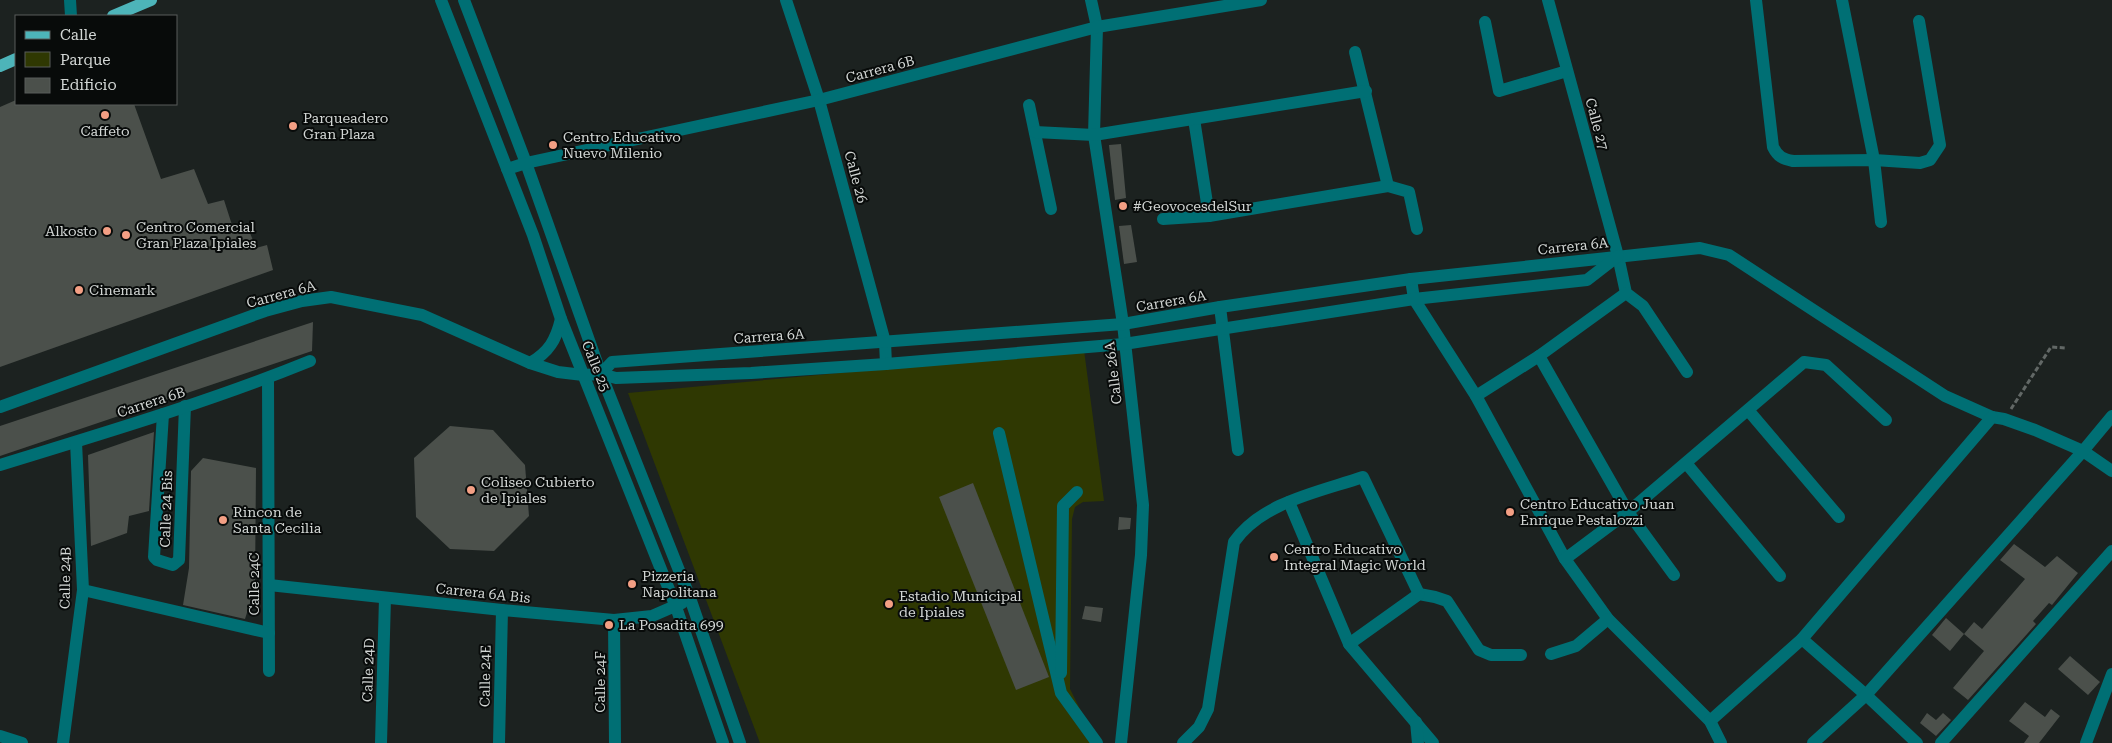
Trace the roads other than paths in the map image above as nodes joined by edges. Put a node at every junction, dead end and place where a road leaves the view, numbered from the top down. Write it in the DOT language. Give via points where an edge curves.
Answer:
graph roads {
  1 [pos="70,0"];
  2 [pos="150,0"];
  3 [pos="441,0"];
  4 [pos="464,0"];
  5 [pos="786,0"];
  6 [pos="1091,0"];
  7 [pos="1261,0"];
  8 [pos="1548,0"];
  9 [pos="1756,0"];
  10 [pos="1842,0"];
  11 [pos="71,15"];
  12 [pos="115,15"];
  13 [pos="1919,21"];
  14 [pos="1485,22"];
  15 [pos="1097,27"];
  16 [pos="1355,52"];
  17 [pos="15,59"];
  18 [pos="0,66"];
  19 [pos="1567,71"];
  20 [pos="1366,91"];
  21 [pos="819,100"];
  22 [pos="1029,105"];
  23 [pos="1194,119"];
  24 [pos="1035,132"];
  25 [pos="1094,135"];
  26 [pos="1874,160"];
  27 [pos="526,163"];
  28 [pos="508,169"];
  29 [pos="1388,186"];
  30 [pos="1051,209"];
  31 [pos="1209,216"];
  32 [pos="1163,219"];
  33 [pos="1881,222"];
  34 [pos="1417,229"];
  35 [pos="1618,256"];
  36 [pos="1411,279"];
  37 [pos="1626,293"];
  38 [pos="1414,299"];
  39 [pos="1220,307"];
  40 [pos="561,320"];
  41 [pos="1123,324"];
  42 [pos="1221,329"];
  43 [pos="885,342"];
  44 [pos="1124,344"];
  45 [pos="1539,356"];
  46 [pos="310,361"];
  47 [pos="530,363"];
  48 [pos="886,364"];
  49 [pos="1687,372"];
  50 [pos="601,374"];
  51 [pos="583,375"];
  52 [pos="268,378"];
  53 [pos="1476,396"];
  54 [pos="185,406"];
  55 [pos="0,407"];
  56 [pos="1748,410"];
  57 [pos="163,414"];
  58 [pos="2112,416"];
  59 [pos="1998,418"];
  60 [pos="1886,420"];
  61 [pos="999,434"];
  62 [pos="76,442"];
  63 [pos="1238,450"];
  64 [pos="2083,451"];
  65 [pos="1686,463"];
  66 [pos="0,465"];
  67 [pos="2112,471"];
  68 [pos="1076,492"];
  69 [pos="1289,502"];
  70 [pos="1628,512"];
  71 [pos="1839,517"];
  72 [pos="2112,551"];
  73 [pos="1565,559"];
  74 [pos="1674,575"];
  75 [pos="1780,576"];
  76 [pos="269,585"];
  77 [pos="82,590"];
  78 [pos="1419,594"];
  79 [pos="385,598"];
  80 [pos="690,598"];
  81 [pos="676,607"];
  82 [pos="502,610"];
  83 [pos="1608,619"];
  84 [pos="614,620"];
  85 [pos="269,633"];
  86 [pos="1802,639"];
  87 [pos="1349,644"];
  88 [pos="1521,654"];
  89 [pos="1551,654"];
  90 [pos="269,671"];
  91 [pos="2112,674"];
  92 [pos="1061,693"];
  93 [pos="1866,696"];
  94 [pos="1710,720"];
  95 [pos="1416,722"];
  96 [pos="0,736"];
  97 [pos="1947,741"];
  98 [pos="22,743"];
  99 [pos="64,743"];
  100 [pos="381,743"];
  101 [pos="499,743"];
  102 [pos="615,743"];
  103 [pos="723,743"];
  104 [pos="740,743"];
  105 [pos="1097,743"];
  106 [pos="1121,743"];
  107 [pos="1183,743"];
  108 [pos="1418,743"];
  109 [pos="1433,743"];
  110 [pos="1721,743"];
  111 [pos="1813,743"];
  112 [pos="1916,743"];
  113 [pos="2086,743"];
  1 -- 11 [label="street"];
  2 -- 12 [label="main road"];
  3 -- 28 [label="street, Calle 25"];
  4 -- 27 [label="street, Calle 25"];
  5 -- 21 [label="street, Calle 26"];
  6 -- 15 [label="street, Calle 26A"];
  7 -- 15 [label="street, Carrera 6B"];
  8 -- 19 [label="street, Calle 27"];
  9 -- 26 [label="street" via="1776,154 1794,161"];
  10 -- 26 [label="street"];
  13 -- 26 [label="street" via="1940,145 1930,160 1920,163"];
  14 -- 19 [label="street" via="1499,91"];
  15 -- 21 [label="street, Carrera 6B"];
  15 -- 25 [label="street, Calle 26A"];
  16 -- 20 [label="street"];
  17 -- 18 [label="main road"];
  19 -- 35 [label="street, Calle 27"];
  20 -- 23 [label="street"];
  20 -- 29 [label="street"];
  21 -- 27 [label="street, Carrera 6B"];
  21 -- 43 [label="street, Calle 26"];
  22 -- 24 [label="street"];
  23 -- 25 [label="street"];
  23 -- 31 [label="street"];
  24 -- 25 [label="street"];
  24 -- 30 [label="street"];
  25 -- 41 [label="street, Calle 26A"];
  26 -- 33 [label="street"];
  27 -- 28 [label="street, Carrera 6B"];
  27 -- 50 [label="street, Calle 25"];
  28 -- 40 [label="street, Calle 25"];
  29 -- 31 [label="street"];
  29 -- 34 [label="street" via="1409,192"];
  31 -- 32 [label="street"];
  35 -- 36 [label="street, Carrera 6A"];
  35 -- 37 [label="street, Calle 27"];
  35 -- 38 [label="street, Carrera 6A" via="1587,280"];
  35 -- 59 [label="street" via="1700,248 1729,256 1945,396"];
  36 -- 38 [label="street"];
  36 -- 39 [label="street, Carrera 6A"];
  37 -- 45 [label="street"];
  37 -- 49 [label="street" via="1643,306"];
  38 -- 42 [label="street, Carrera 6A"];
  38 -- 53 [label="street"];
  39 -- 41 [label="street, Carrera 6A"];
  39 -- 42 [label="street"];
  40 -- 47 [label="street" via="552,346"];
  40 -- 51 [label="street, Calle 25"];
  41 -- 43 [label="street, Carrera 6A"];
  41 -- 44 [label="street, Calle 26A"];
  42 -- 44 [label="street, Carrera 6A"];
  42 -- 63 [label="street"];
  43 -- 48 [label="street, Calle 26"];
  43 -- 50 [label="street, Carrera 6A" via="612,362"];
  44 -- 48 [label="street, Carrera 6A"];
  44 -- 106 [label="street, Calle 26A" via="1143,505 1141,555"];
  45 -- 53 [label="street"];
  45 -- 70 [label="street"];
  46 -- 52 [label="street, Carrera 6B"];
  47 -- 51 [label="street, Carrera 6A" via="558,372"];
  47 -- 55 [label="street, Carrera 6A" via="422,316 331,296 265,312"];
  48 -- 50 [label="street, Carrera 6A" via="616,378"];
  50 -- 51 [label="street, Carrera 6A"];
  50 -- 80 [label="street, Calle 25"];
  51 -- 81 [label="street, Calle 25"];
  52 -- 54 [label="street, Carrera 6B"];
  52 -- 76 [label="street, Calle 24C"];
  53 -- 73 [label="street"];
  54 -- 57 [label="street, Carrera 6B"];
  54 -- 57 [label="street, Calle 24 Bis" via="179,560 173,565 154,557"];
  56 -- 60 [label="street" via="1804,362 1818,362 1826,365"];
  56 -- 65 [label="street"];
  56 -- 71 [label="street"];
  57 -- 62 [label="street, Carrera 6B"];
  58 -- 64 [label="street"];
  59 -- 64 [label="street"];
  59 -- 86 [label="street"];
  61 -- 92 [label="street"];
  62 -- 66 [label="street, Carrera 6B"];
  62 -- 77 [label="street, Calle 24B"];
  64 -- 67 [label="street"];
  64 -- 93 [label="street"];
  65 -- 70 [label="street"];
  65 -- 75 [label="street"];
  68 -- 92 [label="street" via="1064,506"];
  69 -- 78 [label="street" via="1362,477"];
  69 -- 87 [label="street"];
  69 -- 107 [label="street" via="1258,517 1234,542 1208,709 1199,727"];
  70 -- 73 [label="street"];
  70 -- 74 [label="street"];
  72 -- 97 [label="street"];
  73 -- 83 [label="street"];
  76 -- 79 [label="street, Carrera 6A Bis"];
  76 -- 85 [label="street, Calle 24C"];
  77 -- 85 [label="street"];
  77 -- 99 [label="street, Calle 24B"];
  78 -- 87 [label="street"];
  78 -- 88 [label="street" via="1447,601 1479,650 1491,654"];
  79 -- 82 [label="street, Carrera 6A Bis"];
  79 -- 100 [label="street, Calle 24D"];
  80 -- 81 [label="street, Carrera 6A Bis"];
  80 -- 104 [label="street, Calle 25"];
  81 -- 84 [label="street, Carrera 6A Bis" via="652,616"];
  81 -- 103 [label="street, Calle 25"];
  82 -- 84 [label="street, Carrera 6A Bis"];
  82 -- 101 [label="street, Calle 24E"];
  83 -- 89 [label="street" via="1576,646"];
  83 -- 94 [label="street"];
  84 -- 102 [label="street, Calle 24F"];
  85 -- 90 [label="street, Calle 24C"];
  86 -- 93 [label="street"];
  86 -- 94 [label="street"];
  87 -- 95 [label="street"];
  91 -- 113 [label="street"];
  92 -- 105 [label="street"];
  93 -- 111 [label="street"];
  93 -- 112 [label="street"];
  94 -- 110 [label="street"];
  95 -- 108 [label="street"];
  95 -- 109 [label="street"];
  96 -- 98 [label="street"];
}
